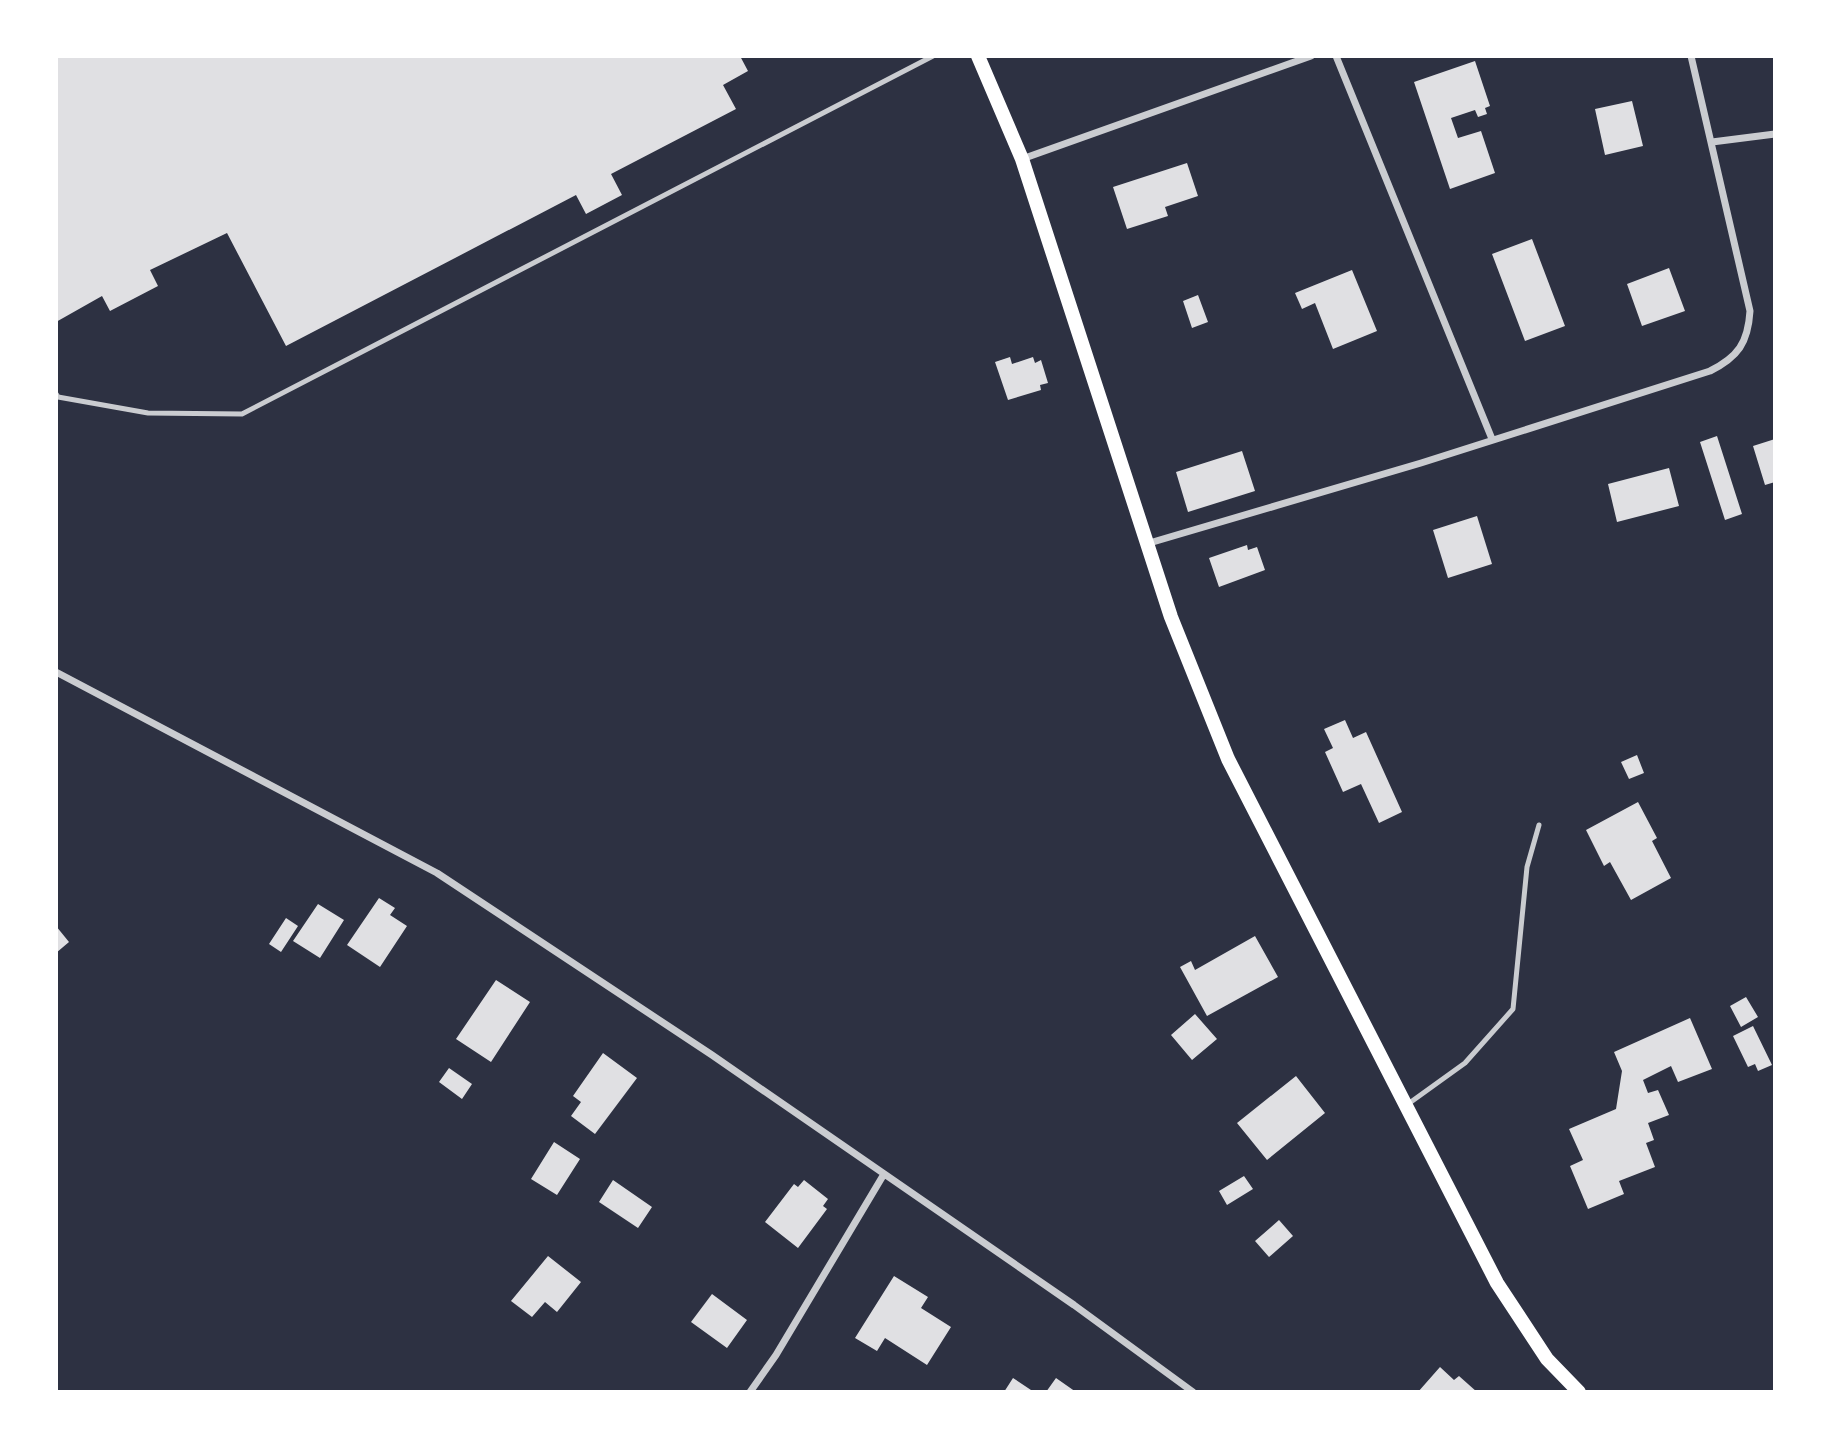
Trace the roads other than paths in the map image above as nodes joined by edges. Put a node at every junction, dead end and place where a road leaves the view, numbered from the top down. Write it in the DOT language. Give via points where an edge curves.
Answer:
graph roads {
  1 [pos="933,56"];
  2 [pos="978,56"];
  3 [pos="1311,56"];
  4 [pos="1336,56"];
  5 [pos="1691,56"];
  6 [pos="1775,134"];
  7 [pos="1712,142"];
  8 [pos="1022,159"];
  9 [pos="56,394"];
  10 [pos="1492,439"];
  11 [pos="1146,544"];
  12 [pos="56,672"];
  13 [pos="1539,825"];
  14 [pos="1404,1107"];
  15 [pos="884,1174"];
  16 [pos="750,1392"];
  17 [pos="1194,1392"];
  18 [pos="1579,1392"];
  1 -- 9 [label="lane" via="242,414 148,413"];
  2 -- 8 [label="main road"];
  3 -- 8 [label="street"];
  4 -- 10 [label="street"];
  5 -- 7 [label="street"];
  6 -- 7 [label="street"];
  7 -- 10 [label="street" via="1750,311 1741,350 1710,371"];
  8 -- 11 [label="main road"];
  10 -- 11 [label="street"];
  11 -- 14 [label="main road" via="1228,759"];
  12 -- 15 [label="street" via="437,873"];
  13 -- 14 [label="lane" via="1527,867 1513,1009 1465,1063"];
  14 -- 18 [label="main road" via="1497,1283 1547,1359"];
  15 -- 16 [label="street"];
  15 -- 17 [label="street"];
}
